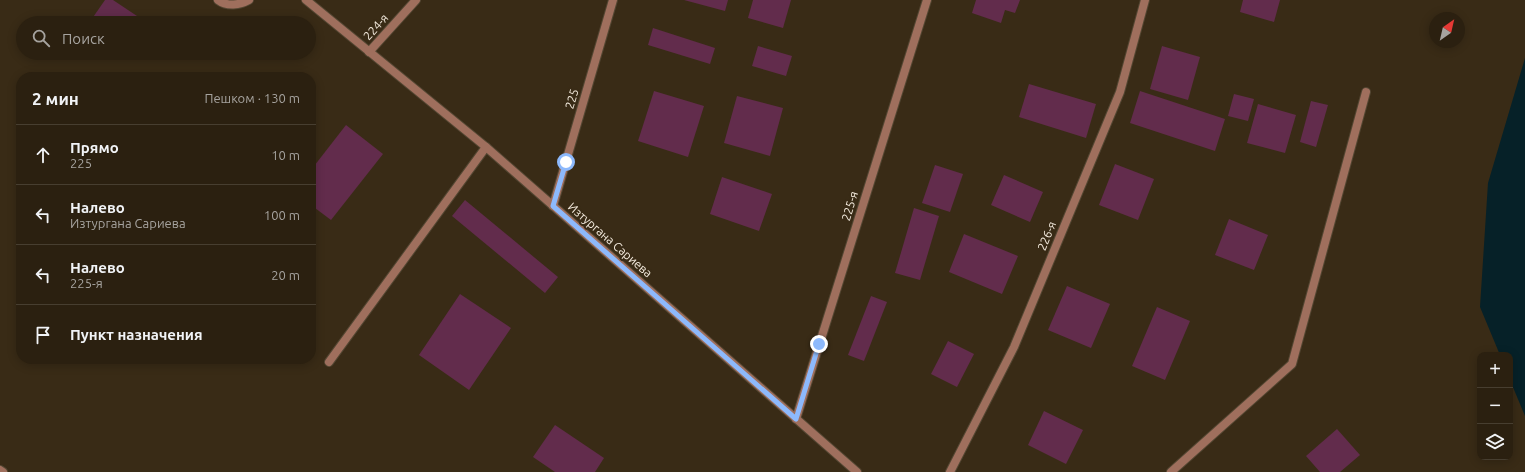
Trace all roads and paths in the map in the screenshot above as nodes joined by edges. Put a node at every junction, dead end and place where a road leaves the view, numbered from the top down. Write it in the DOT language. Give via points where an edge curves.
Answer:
graph roads {
  1 [pos="218,0"];
  2 [pos="249,0"];
  3 [pos="306,0"];
  4 [pos="416,0"];
  5 [pos="613,0"];
  6 [pos="927,0"];
  7 [pos="1145,0"];
  8 [pos="369,52"];
  9 [pos="1366,92"];
  10 [pos="486,147"];
  11 [pos="553,206"];
  12 [pos="329,362"];
  13 [pos="796,419"];
  14 [pos="0,470"];
  15 [pos="2,472"];
  16 [pos="857,472"];
  17 [pos="950,472"];
  18 [pos="1171,472"];
  1 -- 2 [label="street" via="223,3 241,4"];
  3 -- 8 [label="street, Изтургана Сариева"];
  4 -- 8 [label="street, 224-я"];
  5 -- 11 [label="street, 225"];
  6 -- 13 [label="street, 225-я"];
  7 -- 17 [label="street, 226-я" via="1120,92 1017,340"];
  8 -- 10 [label="street, Изтургана Сариева"];
  9 -- 18 [label="street" via="1292,364"];
  10 -- 11 [label="street, Изтургана Сариева"];
  10 -- 12 [label="street"];
  11 -- 13 [label="street, Изтургана Сариева"];
  13 -- 16 [label="street, Изтургана Сариева"];
  14 -- 15 [label="street"];
}
